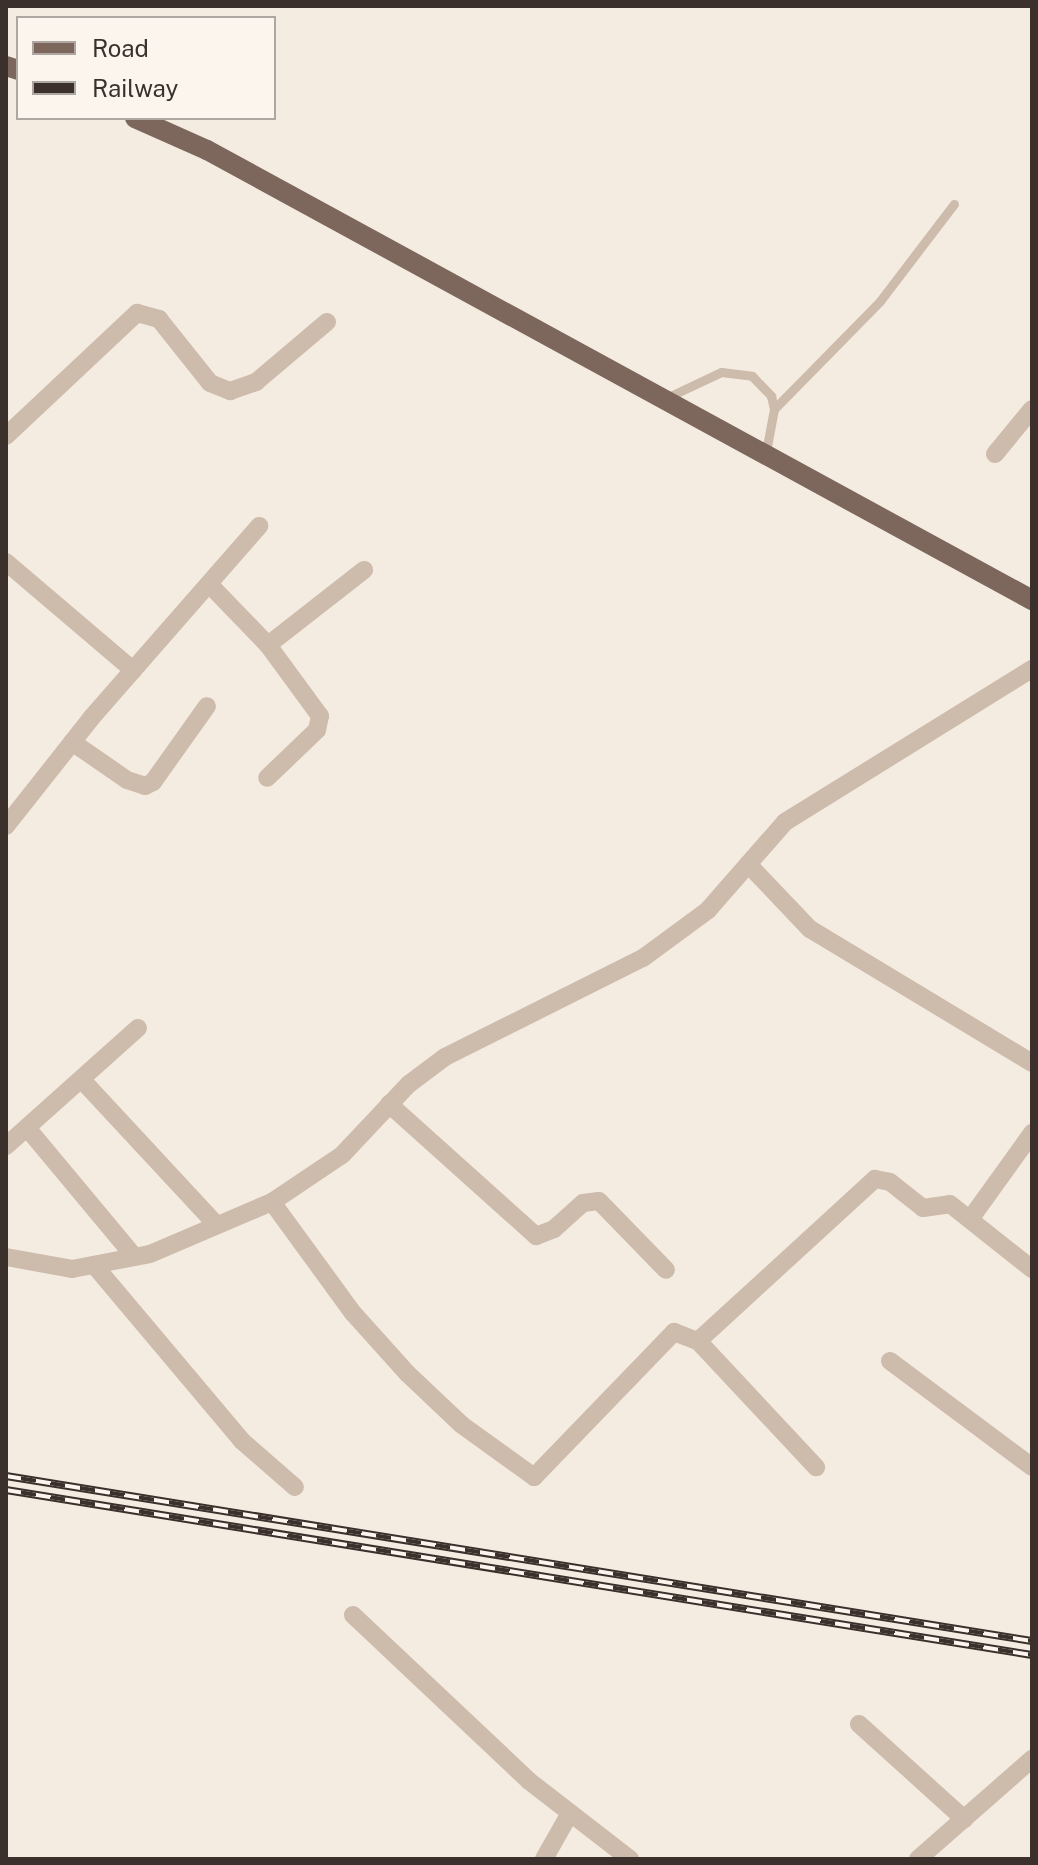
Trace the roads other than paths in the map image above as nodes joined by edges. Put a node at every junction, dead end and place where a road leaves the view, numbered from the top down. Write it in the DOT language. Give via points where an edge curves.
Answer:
graph roads {
  1 [pos="140,120"];
  2 [pos="954,204"];
  3 [pos="327,322"];
  4 [pos="664,399"];
  5 [pos="774,409"];
  6 [pos="1032,409"];
  7 [pos="6,436"];
  8 [pos="995,454"];
  9 [pos="765,458"];
  10 [pos="259,526"];
  11 [pos="6,562"];
  12 [pos="364,570"];
  13 [pos="210,585"];
  14 [pos="1032,600"];
  15 [pos="268,645"];
  16 [pos="1032,669"];
  17 [pos="133,670"];
  18 [pos="207,706"];
  19 [pos="72,742"];
  20 [pos="267,778"];
  21 [pos="6,826"];
  22 [pos="748,864"];
  23 [pos="138,1028"];
  24 [pos="1032,1063"];
  25 [pos="82,1080"];
  26 [pos="389,1104"];
  27 [pos="28,1129"];
  28 [pos="1032,1133"];
  29 [pos="6,1146"];
  30 [pos="272,1202"];
  31 [pos="971,1218"];
  32 [pos="216,1224"];
  33 [pos="134,1256"];
  34 [pos="6,1257"];
  35 [pos="94,1265"];
  36 [pos="1032,1269"];
  37 [pos="666,1270"];
  38 [pos="698,1341"];
  39 [pos="890,1361"];
  40 [pos="816,1467"];
  41 [pos="1032,1467"];
  42 [pos="295,1487"];
  43 [pos="353,1615"];
  44 [pos="859,1724"];
  45 [pos="1032,1759"];
  46 [pos="570,1813"];
  47 [pos="964,1819"];
  48 [pos="544,1859"];
  49 [pos="630,1859"];
  50 [pos="918,1859"];
  1 -- 4 [label="main road" via="207,150"];
  2 -- 5 [label="lane" via="871,311"];
  3 -- 7 [label="street" via="256,382 230,391 210,383 159,319 137,313"];
  4 -- 5 [label="lane" via="702,378 738,373 761,382"];
  4 -- 9 [label="main road"];
  5 -- 9 [label="lane"];
  6 -- 8 [label="street"];
  9 -- 14 [label="main road"];
  10 -- 13 [label="street"];
  11 -- 17 [label="street"];
  12 -- 15 [label="street"];
  13 -- 15 [label="street"];
  13 -- 17 [label="street"];
  15 -- 20 [label="street" via="320,716 317,730"];
  16 -- 22 [label="street" via="785,822"];
  17 -- 19 [label="street"];
  18 -- 19 [label="street" via="145,786 127,780"];
  19 -- 21 [label="street"];
  22 -- 24 [label="street" via="810,929"];
  22 -- 26 [label="street" via="708,910 643,958 469,1043 424,1072"];
  23 -- 25 [label="street"];
  25 -- 27 [label="street"];
  25 -- 32 [label="street"];
  26 -- 30 [label="street" via="342,1155"];
  26 -- 37 [label="street" via="536,1236 554,1229 583,1203 599,1201"];
  27 -- 29 [label="street"];
  27 -- 33 [label="street"];
  28 -- 31 [label="street"];
  30 -- 32 [label="street"];
  30 -- 38 [label="street" via="353,1313 408,1374 527,1475 544,1472 674,1332"];
  31 -- 36 [label="street"];
  31 -- 38 [label="street" via="950,1204 923,1208 890,1182 875,1179"];
  32 -- 33 [label="street" via="163,1251"];
  33 -- 35 [label="street"];
  34 -- 35 [label="street" via="56,1268"];
  35 -- 42 [label="street" via="242,1441"];
  38 -- 40 [label="street"];
  39 -- 41 [label="street"];
  43 -- 46 [label="street"];
  44 -- 47 [label="street"];
  45 -- 47 [label="street"];
  46 -- 48 [label="street"];
  46 -- 49 [label="street"];
  47 -- 50 [label="street"];
}
